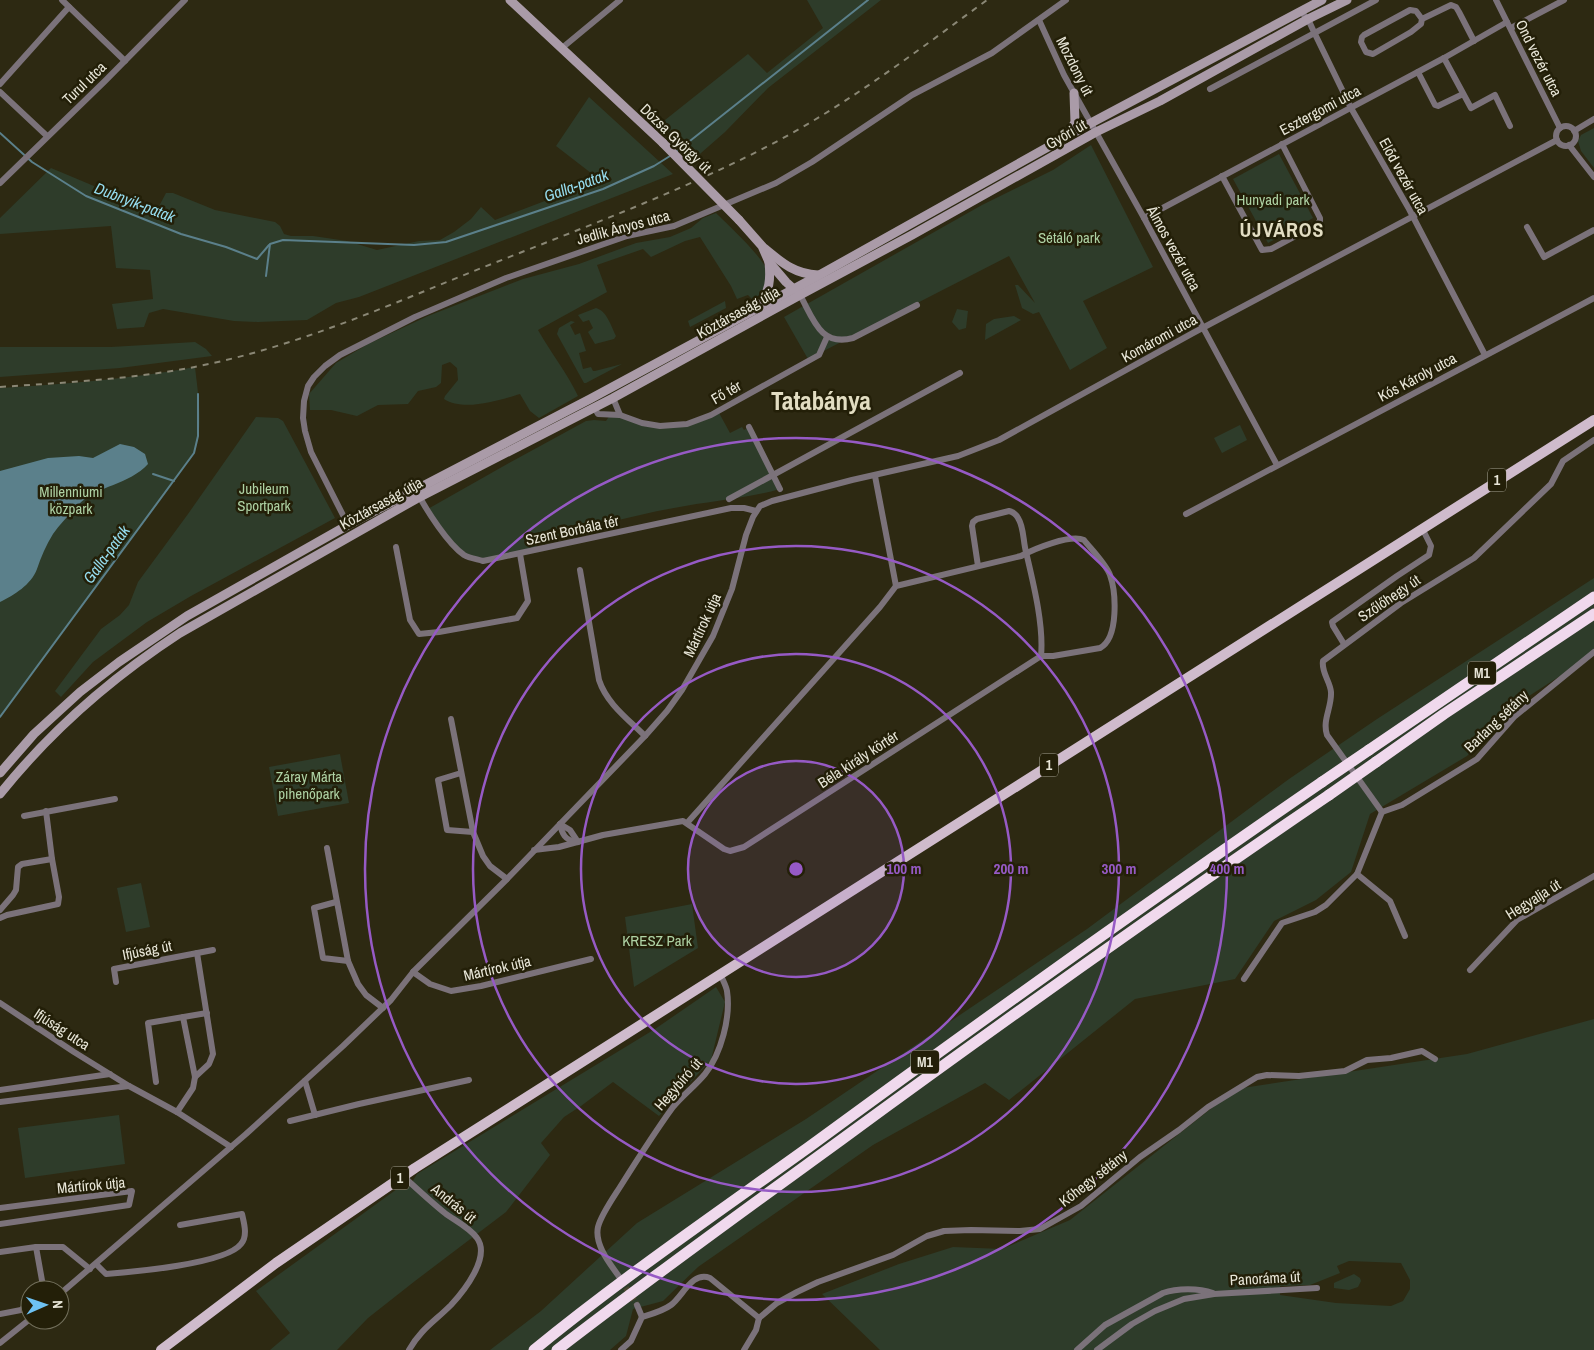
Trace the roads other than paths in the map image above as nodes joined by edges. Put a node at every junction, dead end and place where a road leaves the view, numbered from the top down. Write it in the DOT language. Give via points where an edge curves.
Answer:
graph roads {
  1 [pos="62,0"];
  2 [pos="185,0"];
  3 [pos="510,0"];
  4 [pos="620,0"];
  5 [pos="1066,0"];
  6 [pos="1322,0"];
  7 [pos="1347,0"];
  8 [pos="1376,0"];
  9 [pos="1496,0"];
  10 [pos="1564,0"];
  11 [pos="70,8"];
  12 [pos="1300,11"];
  13 [pos="1422,19"];
  14 [pos="1039,20"];
  15 [pos="1308,20"];
  16 [pos="1509,25"];
  17 [pos="1314,32"];
  18 [pos="1474,41"];
  19 [pos="562,48"];
  20 [pos="1444,58"];
  21 [pos="125,61"];
  22 [pos="1418,72"];
  23 [pos="0,84"];
  24 [pos="1210,89"];
  25 [pos="0,92"];
  26 [pos="1074,93"];
  27 [pos="1463,94"];
  28 [pos="1351,108"];
  29 [pos="1594,119"];
  30 [pos="1091,123"];
  31 [pos="1510,126"];
  32 [pos="1560,128"];
  33 [pos="1574,131"];
  34 [pos="1096,132"];
  35 [pos="47,136"];
  36 [pos="1068,136"];
  37 [pos="1557,140"];
  38 [pos="1282,144"];
  39 [pos="1569,145"];
  40 [pos="1222,176"];
  41 [pos="1594,177"];
  42 [pos="0,183"];
  43 [pos="1412,217"];
  44 [pos="1144,218"];
  45 [pos="1527,227"];
  46 [pos="1594,230"];
  47 [pos="762,246"];
  48 [pos="769,262"];
  49 [pos="785,266"];
  50 [pos="819,275"];
  51 [pos="797,291"];
  52 [pos="1594,298"];
  53 [pos="761,305"];
  54 [pos="917,305"];
  55 [pos="1203,328"];
  56 [pos="827,337"];
  57 [pos="1485,355"];
  58 [pos="960,373"];
  59 [pos="613,398"];
  60 [pos="594,407"];
  61 [pos="620,415"];
  62 [pos="1594,420"];
  63 [pos="749,428"];
  64 [pos="1594,440"];
  65 [pos="1277,465"];
  66 [pos="773,475"];
  67 [pos="875,476"];
  68 [pos="416,488"];
  69 [pos="780,489"];
  70 [pos="420,498"];
  71 [pos="728,499"];
  72 [pos="756,511"];
  73 [pos="1186,514"];
  74 [pos="348,525"];
  75 [pos="1422,528"];
  76 [pos="353,535"];
  77 [pos="396,547"];
  78 [pos="520,554"];
  79 [pos="1026,554"];
  80 [pos="978,566"];
  81 [pos="580,570"];
  82 [pos="896,586"];
  83 [pos="1594,597"];
  84 [pos="1594,614"];
  85 [pos="1344,644"];
  86 [pos="1594,652"];
  87 [pos="1041,656"];
  88 [pos="451,719"];
  89 [pos="645,736"];
  90 [pos="0,773"];
  91 [pos="461,773"];
  92 [pos="0,794"];
  93 [pos="115,799"];
  94 [pos="46,811"];
  95 [pos="1382,812"];
  96 [pos="24,816"];
  97 [pos="687,823"];
  98 [pos="560,824"];
  99 [pos="472,832"];
  100 [pos="578,842"];
  101 [pos="327,848"];
  102 [pos="534,850"];
  103 [pos="52,859"];
  104 [pos="1358,874"];
  105 [pos="1594,876"];
  106 [pos="507,879"];
  107 [pos="336,902"];
  108 [pos="0,910"];
  109 [pos="0,918"];
  110 [pos="1405,936"];
  111 [pos="213,950"];
  112 [pos="197,953"];
  113 [pos="591,959"];
  114 [pos="348,961"];
  115 [pos="1470,970"];
  116 [pos="413,972"];
  117 [pos="720,973"];
  118 [pos="1244,979"];
  119 [pos="116,982"];
  120 [pos="0,1003"];
  121 [pos="383,1008"];
  122 [pos="207,1013"];
  123 [pos="183,1017"];
  124 [pos="1435,1058"];
  125 [pos="110,1074"];
  126 [pos="195,1077"];
  127 [pos="469,1080"];
  128 [pos="305,1081"];
  129 [pos="156,1082"];
  130 [pos="129,1086"];
  131 [pos="0,1090"];
  132 [pos="0,1102"];
  133 [pos="177,1112"];
  134 [pos="316,1115"];
  135 [pos="290,1121"];
  136 [pos="231,1147"];
  137 [pos="403,1176"];
  138 [pos="0,1208"];
  139 [pos="0,1224"];
  140 [pos="180,1225"];
  141 [pos="36,1247"];
  142 [pos="0,1252"];
  143 [pos="96,1264"];
  144 [pos="90,1269"];
  145 [pos="620,1278"];
  146 [pos="42,1280"];
  147 [pos="70,1286"];
  148 [pos="1317,1288"];
  149 [pos="1214,1294"];
  150 [pos="637,1305"];
  151 [pos="20,1310"];
  152 [pos="0,1314"];
  153 [pos="642,1317"];
  154 [pos="759,1318"];
  155 [pos="20,1327"];
  156 [pos="0,1344"];
  157 [pos="161,1350"];
  158 [pos="409,1350"];
  159 [pos="534,1350"];
  160 [pos="557,1350"];
  161 [pos="622,1350"];
  162 [pos="744,1350"];
  163 [pos="1077,1350"];
  164 [pos="1098,1350"];
  1 -- 11 [label="street"];
  2 -- 21 [label="street, Turul utca"];
  3 -- 19 [label="street, Dózsa György út"];
  4 -- 19 [label="street"];
  5 -- 14 [label="street, Jedlik Ányos utca"];
  6 -- 12 [label="street, Győri út"];
  7 -- 15 [label="street, Győri út"];
  8 -- 17 [label="street"];
  9 -- 16 [label="street, Ond vezér utca"];
  10 -- 16 [label="street, Esztergomi utca"];
  11 -- 21 [label="street"];
  11 -- 23 [label="street"];
  12 -- 15 [label="street, Előd vezér utca"];
  12 -- 30 [label="street, Győri út"];
  13 -- 13 [label="street" via="1421,24 1410,32 1373,54 1366,52 1361,42 1364,34 1410,10 1416,11"];
  13 -- 18 [label="street" via="1447,6 1454,6"];
  14 -- 26 [label="street, Mozdony út"];
  14 -- 74 [label="street, Jedlik Ányos utca" via="992,52 912,95 776,183 674,226 627,236 506,278 415,317 340,355 325,366 308,386 304,418 311,452"];
  15 -- 17 [label="street, Előd vezér utca"];
  15 -- 34 [label="street, Győri út"];
  16 -- 18 [label="street, Esztergomi utca"];
  16 -- 32 [label="street, Ond vezér utca"];
  17 -- 24 [label="street"];
  17 -- 28 [label="street, Előd vezér utca"];
  18 -- 20 [label="street, Esztergomi utca"];
  19 -- 47 [label="street, Dózsa György út, bridge" via="663,143"];
  20 -- 22 [label="street, Esztergomi utca"];
  20 -- 27 [label="street"];
  21 -- 35 [label="street, Turul utca"];
  22 -- 27 [label="street" via="1435,105"];
  22 -- 28 [label="street, Esztergomi utca"];
  25 -- 35 [label="street"];
  26 -- 30 [label="street, Mozdony út"];
  26 -- 36 [label="street" via="1076,122"];
  27 -- 31 [label="street" via="1471,108 1495,95"];
  28 -- 38 [label="street, Esztergomi utca"];
  28 -- 43 [label="street, Előd vezér utca"];
  29 -- 33 [label="street"];
  30 -- 34 [label="street, Álmos vezér utca"];
  30 -- 36 [label="street, Győri út"];
  32 -- 33 [label="street" via="1566,126"];
  32 -- 37 [label="street"];
  33 -- 39 [label="street" via="1575,138"];
  34 -- 44 [label="street, Álmos vezér utca"];
  34 -- 51 [label="street, Győri út" via="912,235"];
  35 -- 42 [label="street, Turul utca"];
  36 -- 50 [label="street, Győri út"];
  37 -- 39 [label="street"];
  37 -- 43 [label="street, Komáromi utca"];
  38 -- 40 [label="street, Esztergomi utca"];
  38 -- 40 [label="street" via="1320,218 1316,225 1271,249 1262,250"];
  39 -- 41 [label="street"];
  40 -- 44 [label="street, Esztergomi utca"];
  43 -- 55 [label="street, Komáromi utca"];
  43 -- 57 [label="street, Előd vezér utca"];
  44 -- 55 [label="street, Álmos vezér utca"];
  45 -- 46 [label="street" via="1544,257"];
  47 -- 48 [label="street, Dózsa György út"];
  47 -- 49 [label="street"];
  48 -- 51 [label="street, Dózsa György út"];
  48 -- 53 [label="street" via="769,289"];
  49 -- 50 [label="street" via="801,273"];
  49 -- 51 [label="street"];
  50 -- 51 [label="street, Győri út"];
  51 -- 53 [label="street, Köztársaság útja"];
  51 -- 56 [label="street"];
  51 -- 59 [label="street, Köztársaság útja"];
  52 -- 57 [label="street, Kós Károly utca"];
  53 -- 68 [label="street, Köztársaság útja" via="590,399"];
  54 -- 56 [label="street" via="853,338"];
  55 -- 65 [label="street, Álmos vezér utca"];
  55 -- 67 [label="street, Komáromi utca" via="999,440 958,456"];
  56 -- 61 [label="street, Fő tér" via="819,355 701,419 676,426 660,426"];
  57 -- 65 [label="street, Kós Károly utca"];
  58 -- 66 [label="street"];
  59 -- 60 [label="street, Köztársaság útja"];
  59 -- 61 [label="street"];
  60 -- 61 [label="street, Fő tér" via="598,414"];
  60 -- 70 [label="street, Köztársaság útja"];
  62 -- 75 [label="main road, 1"];
  63 -- 66 [label="street"];
  64 -- 85 [label="street, Szőlőhegy út" via="1563,461 1551,484 1474,558 1401,603"];
  65 -- 73 [label="street, Kós Károly utca"];
  66 -- 69 [label="street"];
  66 -- 71 [label="street"];
  67 -- 72 [label="street, Komáromi utca" via="772,501"];
  67 -- 82 [label="street"];
  68 -- 70 [label="street, Szent Borbála tér"];
  68 -- 74 [label="street, Köztársaság útja"];
  70 -- 76 [label="street, Köztársaság útja"];
  70 -- 78 [label="street, Szent Borbála tér" via="429,514 464,555 483,560"];
  72 -- 78 [label="street, Szent Borbála tér" via="731,508"];
  72 -- 89 [label="street, Mártírok útja" via="713,636 682,690"];
  74 -- 76 [label="street"];
  74 -- 90 [label="street, Köztársaság útja" via="187,616 119,662 50,719"];
  75 -- 85 [label="street" via="1431,546 1429,555 1332,622"];
  75 -- 117 [label="main road, 1"];
  76 -- 92 [label="street, Köztársaság útja" via="180,633 120,674 63,724"];
  77 -- 78 [label="street" via="410,620 420,634 516,618 528,601"];
  79 -- 80 [label="street, Béla király körtér"];
  79 -- 80 [label="street" via="1018,517 1009,511 973,522"];
  79 -- 87 [label="street" via="1042,637"];
  79 -- 87 [label="street, Béla király körtér" via="1073,538 1084,540 1109,573 1116,608 1106,645"];
  80 -- 82 [label="street, Béla király körtér"];
  81 -- 89 [label="street" via="603,690"];
  82 -- 97 [label="street"];
  83 -- 159 [label="highway, M1, bridge" via="1129,916 886,1090"];
  84 -- 160 [label="highway, M1, bridge" via="1444,714 983,1036"];
  85 -- 95 [label="street, Szőlőhegy út" via="1322,664 1331,692 1326,729 1331,741"];
  86 -- 95 [label="street, Barlang sétány" via="1514,717 1476,760 1402,805"];
  87 -- 97 [label="street, Béla király körtér" via="744,847 730,851 724,849"];
  88 -- 91 [label="street"];
  89 -- 98 [label="street, Mártírok útja"];
  91 -- 99 [label="street"];
  91 -- 99 [label="street" via="438,780 447,830"];
  93 -- 94 [label="street"];
  94 -- 96 [label="street"];
  94 -- 103 [label="street"];
  95 -- 104 [label="street"];
  97 -- 100 [label="street" via="683,821"];
  98 -- 100 [label="street" via="562,834 570,841"];
  98 -- 102 [label="street, Mártírok útja"];
  99 -- 106 [label="street" via="490,866"];
  100 -- 102 [label="street"];
  101 -- 107 [label="street"];
  102 -- 106 [label="street, Mártírok útja"];
  103 -- 108 [label="street" via="18,867 16,890"];
  103 -- 109 [label="street" via="58,904"];
  104 -- 110 [label="street" via="1390,901"];
  104 -- 118 [label="street" via="1326,905 1282,923"];
  105 -- 115 [label="street, Hegyalja út" via="1517,920"];
  106 -- 116 [label="street, Mártírok útja"];
  107 -- 114 [label="street"];
  107 -- 114 [label="street" via="314,908 323,958"];
  111 -- 112 [label="street, Ifjúság út"];
  112 -- 119 [label="street, Ifjúság út" via="114,969"];
  112 -- 122 [label="street"];
  113 -- 116 [label="street, Mártírok útja" via="451,991 430,984"];
  114 -- 121 [label="street" via="358,984"];
  116 -- 121 [label="street, Mártírok útja"];
  117 -- 137 [label="main road, 1"];
  117 -- 145 [label="street, Hegybíró út" via="728,1002 715,1060 658,1127 598,1227 600,1245"];
  120 -- 125 [label="street, Ifjúság utca"];
  121 -- 128 [label="street, Mártírok útja"];
  122 -- 123 [label="street"];
  122 -- 126 [label="street" via="213,1054 210,1064"];
  123 -- 126 [label="street"];
  123 -- 129 [label="street" via="148,1023"];
  124 -- 154 [label="street, Kőhegy sétány" via="1422,1051 1367,1060 1345,1070 1257,1078 1208,1107 1081,1206 1040,1229 944,1231 927,1236 893,1255 818,1282 777,1303"];
  125 -- 130 [label="street, Ifjúság utca"];
  125 -- 131 [label="street"];
  126 -- 133 [label="street" via="193,1088"];
  127 -- 134 [label="street"];
  128 -- 134 [label="street"];
  128 -- 136 [label="street, Mártírok útja"];
  130 -- 132 [label="street"];
  130 -- 133 [label="street, Ifjúság utca"];
  133 -- 136 [label="street, Ifjúság utca"];
  134 -- 135 [label="street"];
  136 -- 143 [label="street, Mártírok útja"];
  137 -- 157 [label="main road, 1" via="276,1263"];
  137 -- 158 [label="street, András út" via="477,1238 481,1250 474,1275 451,1304 418,1335"];
  138 -- 139 [label="street, Mártírok útja" via="132,1191 129,1205"];
  140 -- 143 [label="street" via="242,1214 245,1234 242,1244 215,1258 145,1271 106,1274"];
  141 -- 142 [label="street"];
  141 -- 144 [label="street" via="62,1247"];
  141 -- 146 [label="street"];
  143 -- 144 [label="street, Mártírok útja"];
  144 -- 147 [label="street, Mártírok útja"];
  148 -- 149 [label="street, Panoráma út"];
  149 -- 163 [label="street, Panoráma út" via="1203,1289 1163,1293 1105,1325"];
  149 -- 164 [label="street, Panoráma út" via="1184,1299 1155,1311"];
  150 -- 153 [label="street"];
  151 -- 152 [label="street"];
  153 -- 154 [label="street" via="670,1305 698,1277 704,1276"];
  153 -- 161 [label="street" via="631,1341"];
  154 -- 162 [label="street"];
  155 -- 156 [label="street"];
}
